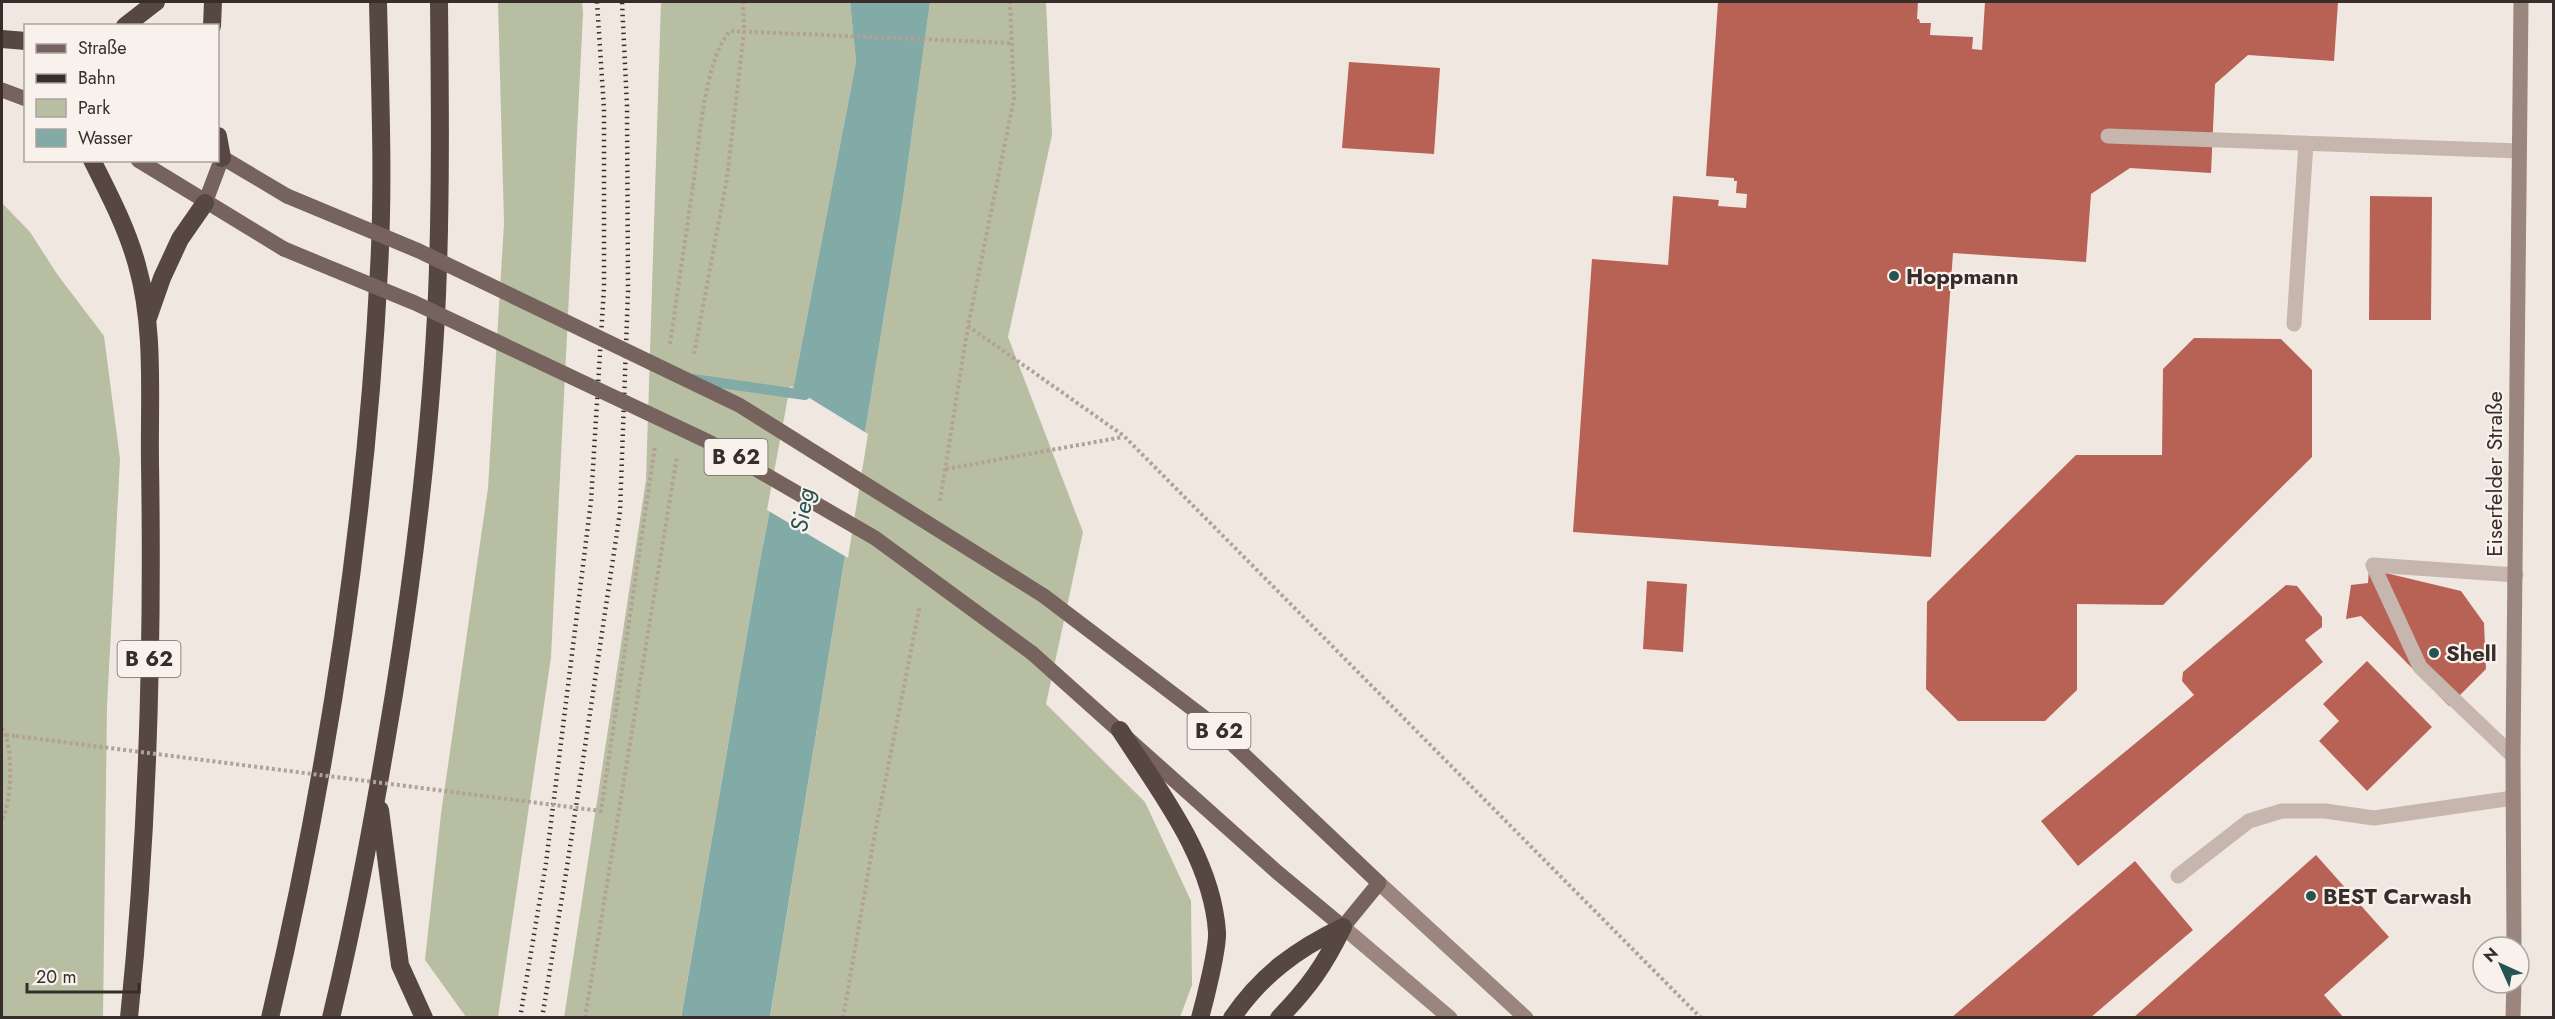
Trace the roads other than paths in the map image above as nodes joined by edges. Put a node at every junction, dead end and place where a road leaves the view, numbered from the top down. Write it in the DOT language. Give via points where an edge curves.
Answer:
graph roads {
  1 [pos="156,2"];
  2 [pos="213,2"];
  3 [pos="378,2"];
  4 [pos="439,2"];
  5 [pos="2522,2"];
  6 [pos="128,24"];
  7 [pos="212,24"];
  8 [pos="2,39"];
  9 [pos="24,41"];
  10 [pos="24,50"];
  11 [pos="2,90"];
  12 [pos="24,98"];
  13 [pos="2108,136"];
  14 [pos="2306,143"];
  15 [pos="2518,151"];
  16 [pos="220,156"];
  17 [pos="93,162"];
  18 [pos="141,162"];
  19 [pos="218,162"];
  20 [pos="206,203"];
  21 [pos="147,320"];
  22 [pos="2294,324"];
  23 [pos="2516,575"];
  24 [pos="1120,730"];
  25 [pos="2513,756"];
  26 [pos="378,792"];
  27 [pos="2513,798"];
  28 [pos="2178,876"];
  29 [pos="1379,883"];
  30 [pos="1343,927"];
  31 [pos="2514,935"];
  32 [pos="2514,995"];
  33 [pos="129,1017"];
  34 [pos="270,1017"];
  35 [pos="331,1017"];
  36 [pos="424,1017"];
  37 [pos="1200,1017"];
  38 [pos="1232,1017"];
  39 [pos="1279,1017"];
  40 [pos="1450,1017"];
  41 [pos="1526,1017"];
  42 [pos="2513,1017"];
  1 -- 6 [label="highway"];
  2 -- 7 [label="highway"];
  3 -- 34 [label="highway" via="380,268 352,584 321,775"];
  4 -- 26 [label="highway" via="437,296 426,454 410,594"];
  5 -- 15 [label="main road, Eiserfelder Straße"];
  8 -- 9 [label="highway"];
  8 -- 10 [label="main road"];
  11 -- 12 [label="main road"];
  13 -- 14 [label="lane"];
  14 -- 15 [label="lane"];
  14 -- 22 [label="lane"];
  15 -- 23 [label="main road, Eiserfelder Straße"];
  16 -- 29 [label="main road, B 62, bridge" via="287,196 419,251 739,405 1044,597 1206,719"];
  17 -- 21 [label="highway, B 62" via="117,210 137,265"];
  18 -- 20 [label="main road, B 62"];
  19 -- 20 [label="main road, B 62"];
  20 -- 21 [label="highway, B 62" via="180,239"];
  20 -- 24 [label="main road, B 62, bridge" via="284,249 415,303 709,442 875,538 1032,653"];
  21 -- 33 [label="highway, B 62" via="149,670 143,828"];
  23 -- 25 [label="main road, Eiserfelder Straße"];
  23 -- 25 [label="lane" via="2373,565 2420,667"];
  24 -- 30 [label="main road, B 62"];
  24 -- 37 [label="highway, B 62" via="1182,827 1207,880 1217,933"];
  25 -- 27 [label="main road, Eiserfelder Straße"];
  26 -- 35 [label="highway" via="350,941"];
  26 -- 36 [label="highway" via="400,965"];
  27 -- 28 [label="lane" via="2374,818 2325,811 2282,811 2249,821"];
  27 -- 31 [label="main road, Eiserfelder Straße"];
  29 -- 30 [label="main road"];
  29 -- 41 [label="main road"];
  30 -- 38 [label="highway" via="1307,944 1270,972"];
  30 -- 39 [label="highway" via="1312,982"];
  30 -- 40 [label="main road"];
  32 -- 42 [label="main road"];
}
